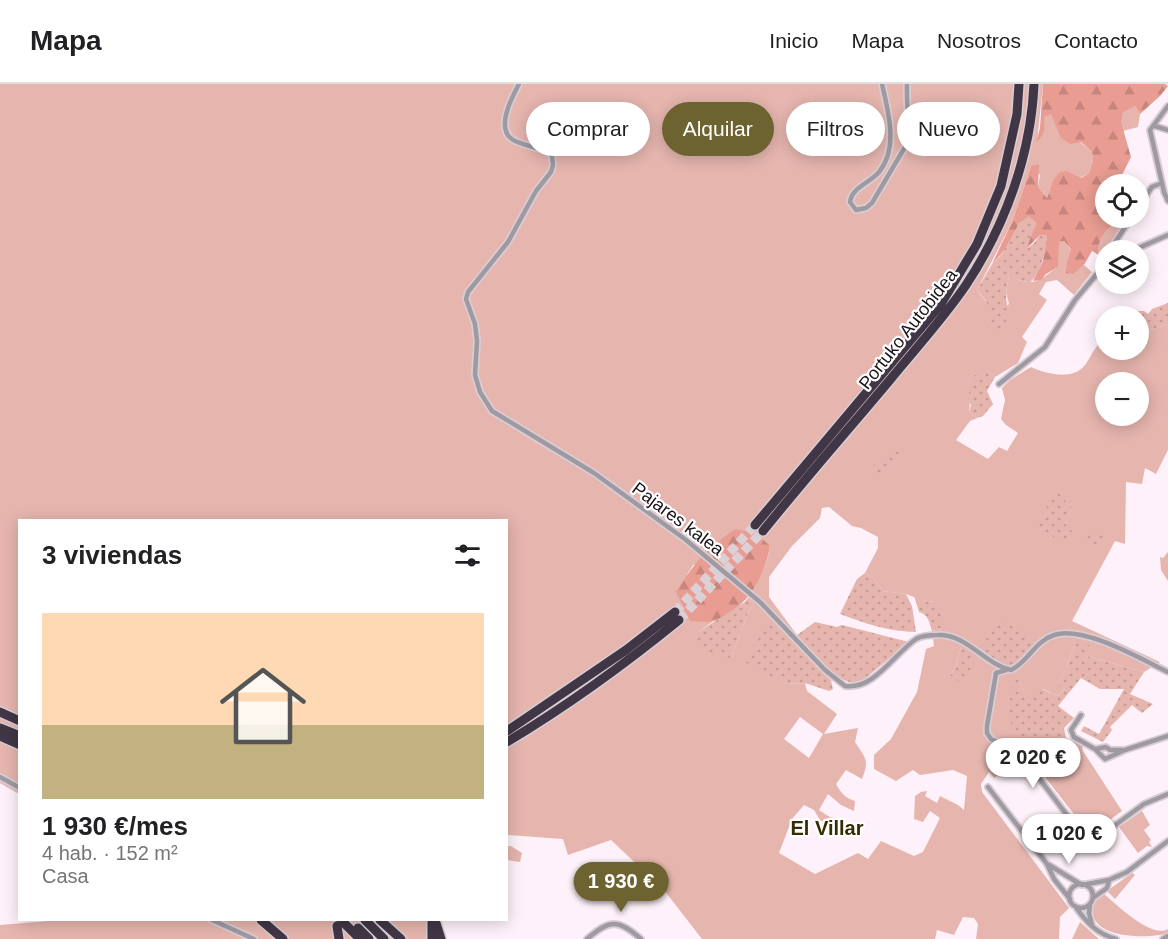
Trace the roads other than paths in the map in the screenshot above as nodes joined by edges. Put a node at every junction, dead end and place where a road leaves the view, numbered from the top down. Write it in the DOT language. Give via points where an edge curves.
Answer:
graph roads {
  1 [pos="519,84"];
  2 [pos="882,84"];
  3 [pos="907,84"];
  4 [pos="1018,84"];
  5 [pos="1034,84"];
  6 [pos="1168,106"];
  7 [pos="1155,126"];
  8 [pos="1168,130"];
  9 [pos="1165,183"];
  10 [pos="1149,191"];
  11 [pos="1168,201"];
  12 [pos="1168,235"];
  13 [pos="1149,244"];
  14 [pos="1095,276"];
  15 [pos="999,384"];
  16 [pos="995,664"];
  17 [pos="1011,670"];
  18 [pos="1168,672"];
  19 [pos="996,673"];
  20 [pos="0,712"];
  21 [pos="1082,715"];
  22 [pos="18,720"];
  23 [pos="536,725"];
  24 [pos="0,728"];
  25 [pos="508,731"];
  26 [pos="18,735"];
  27 [pos="0,736"];
  28 [pos="1168,736"];
  29 [pos="508,741"];
  30 [pos="18,744"];
  31 [pos="508,748"];
  32 [pos="1095,749"];
  33 [pos="1125,750"];
  34 [pos="0,777"];
  35 [pos="18,787"];
  36 [pos="988,787"];
  37 [pos="1168,794"];
  38 [pos="1168,841"];
  39 [pos="1047,864"];
  40 [pos="1109,880"];
  41 [pos="1081,885"];
  42 [pos="1093,898"];
  43 [pos="1070,899"];
  44 [pos="1090,905"];
  45 [pos="1075,906"];
  46 [pos="214,921"];
  47 [pos="262,921"];
  48 [pos="351,921"];
  49 [pos="366,921"];
  50 [pos="381,921"];
  51 [pos="434,921"];
  52 [pos="434,921"];
  53 [pos="339,923"];
  54 [pos="1093,928"];
  55 [pos="1168,936"];
  56 [pos="254,939"];
  57 [pos="283,939"];
  58 [pos="339,939"];
  59 [pos="360,939"];
  60 [pos="369,939"];
  61 [pos="384,939"];
  62 [pos="400,939"];
  63 [pos="432,939"];
  64 [pos="441,939"];
  65 [pos="587,939"];
  66 [pos="641,939"];
  67 [pos="1116,939"];
  68 [pos="1163,939"];
  1 -- 16 [label="street, Pajares kalea" via="504,128 512,140 548,152 553,165 508,242 466,299 475,324 476,375 480,392 492,411 594,473 686,540 760,602 825,670 846,686 861,686 918,638 957,638"];
  2 -- 3 [label="street" via="891,127 888,149 878,174 852,195 850,202 856,210 872,203 908,138"];
  4 -- 5 [label="highway, Portuko Autobidea" via="1017,114 1001,186 977,244 941,304 759,528 939,321 967,283 1011,198 1027,141"];
  6 -- 7 [label="street" via="1155,120"];
  7 -- 8 [label="street"];
  7 -- 9 [label="street" via="1150,134"];
  9 -- 10 [label="street"];
  9 -- 11 [label="street"];
  12 -- 13 [label="street"];
  14 -- 15 [label="street" via="1045,347"];
  16 -- 17 [label="street, Pajares kalea"];
  16 -- 19 [label="street"];
  17 -- 18 [label="street" via="1020,666 1041,642 1066,633 1092,638"];
  17 -- 19 [label="street"];
  19 -- 37 [label="street" via="987,733 991,739 1020,753 1079,831 1091,837 1102,834 1144,804"];
  20 -- 22 [label="highway"];
  21 -- 32 [label="street" via="1071,730 1074,737"];
  23 -- 25 [label="highway" via="597,682 677,616"];
  23 -- 29 [label="highway"];
  23 -- 31 [label="highway"];
  24 -- 26 [label="highway"];
  27 -- 30 [label="highway"];
  28 -- 33 [label="street"];
  32 -- 33 [label="street"];
  32 -- 33 [label="street" via="1105,759"];
  34 -- 35 [label="street"];
  36 -- 39 [label="street"];
  38 -- 40 [label="street" via="1127,872"];
  39 -- 41 [label="street"];
  39 -- 43 [label="street"];
  40 -- 41 [label="street"];
  40 -- 42 [label="street" via="1107,888"];
  41 -- 42 [label="street" via="1092,891"];
  41 -- 43 [label="street" via="1072,889"];
  42 -- 44 [label="street"];
  43 -- 45 [label="street"];
  44 -- 45 [label="street"];
  44 -- 54 [label="street"];
  45 -- 54 [label="street"];
  46 -- 56 [label="street"];
  47 -- 57 [label="highway"];
  48 -- 60 [label="highway"];
  49 -- 61 [label="highway"];
  50 -- 62 [label="highway"];
  51 -- 63 [label="highway"];
  52 -- 64 [label="highway"];
  53 -- 58 [label="highway"];
  53 -- 59 [label="highway"];
  54 -- 67 [label="street"];
  55 -- 68 [label="street"];
  65 -- 66 [label="street" via="607,924 615,924 628,928"];
}
